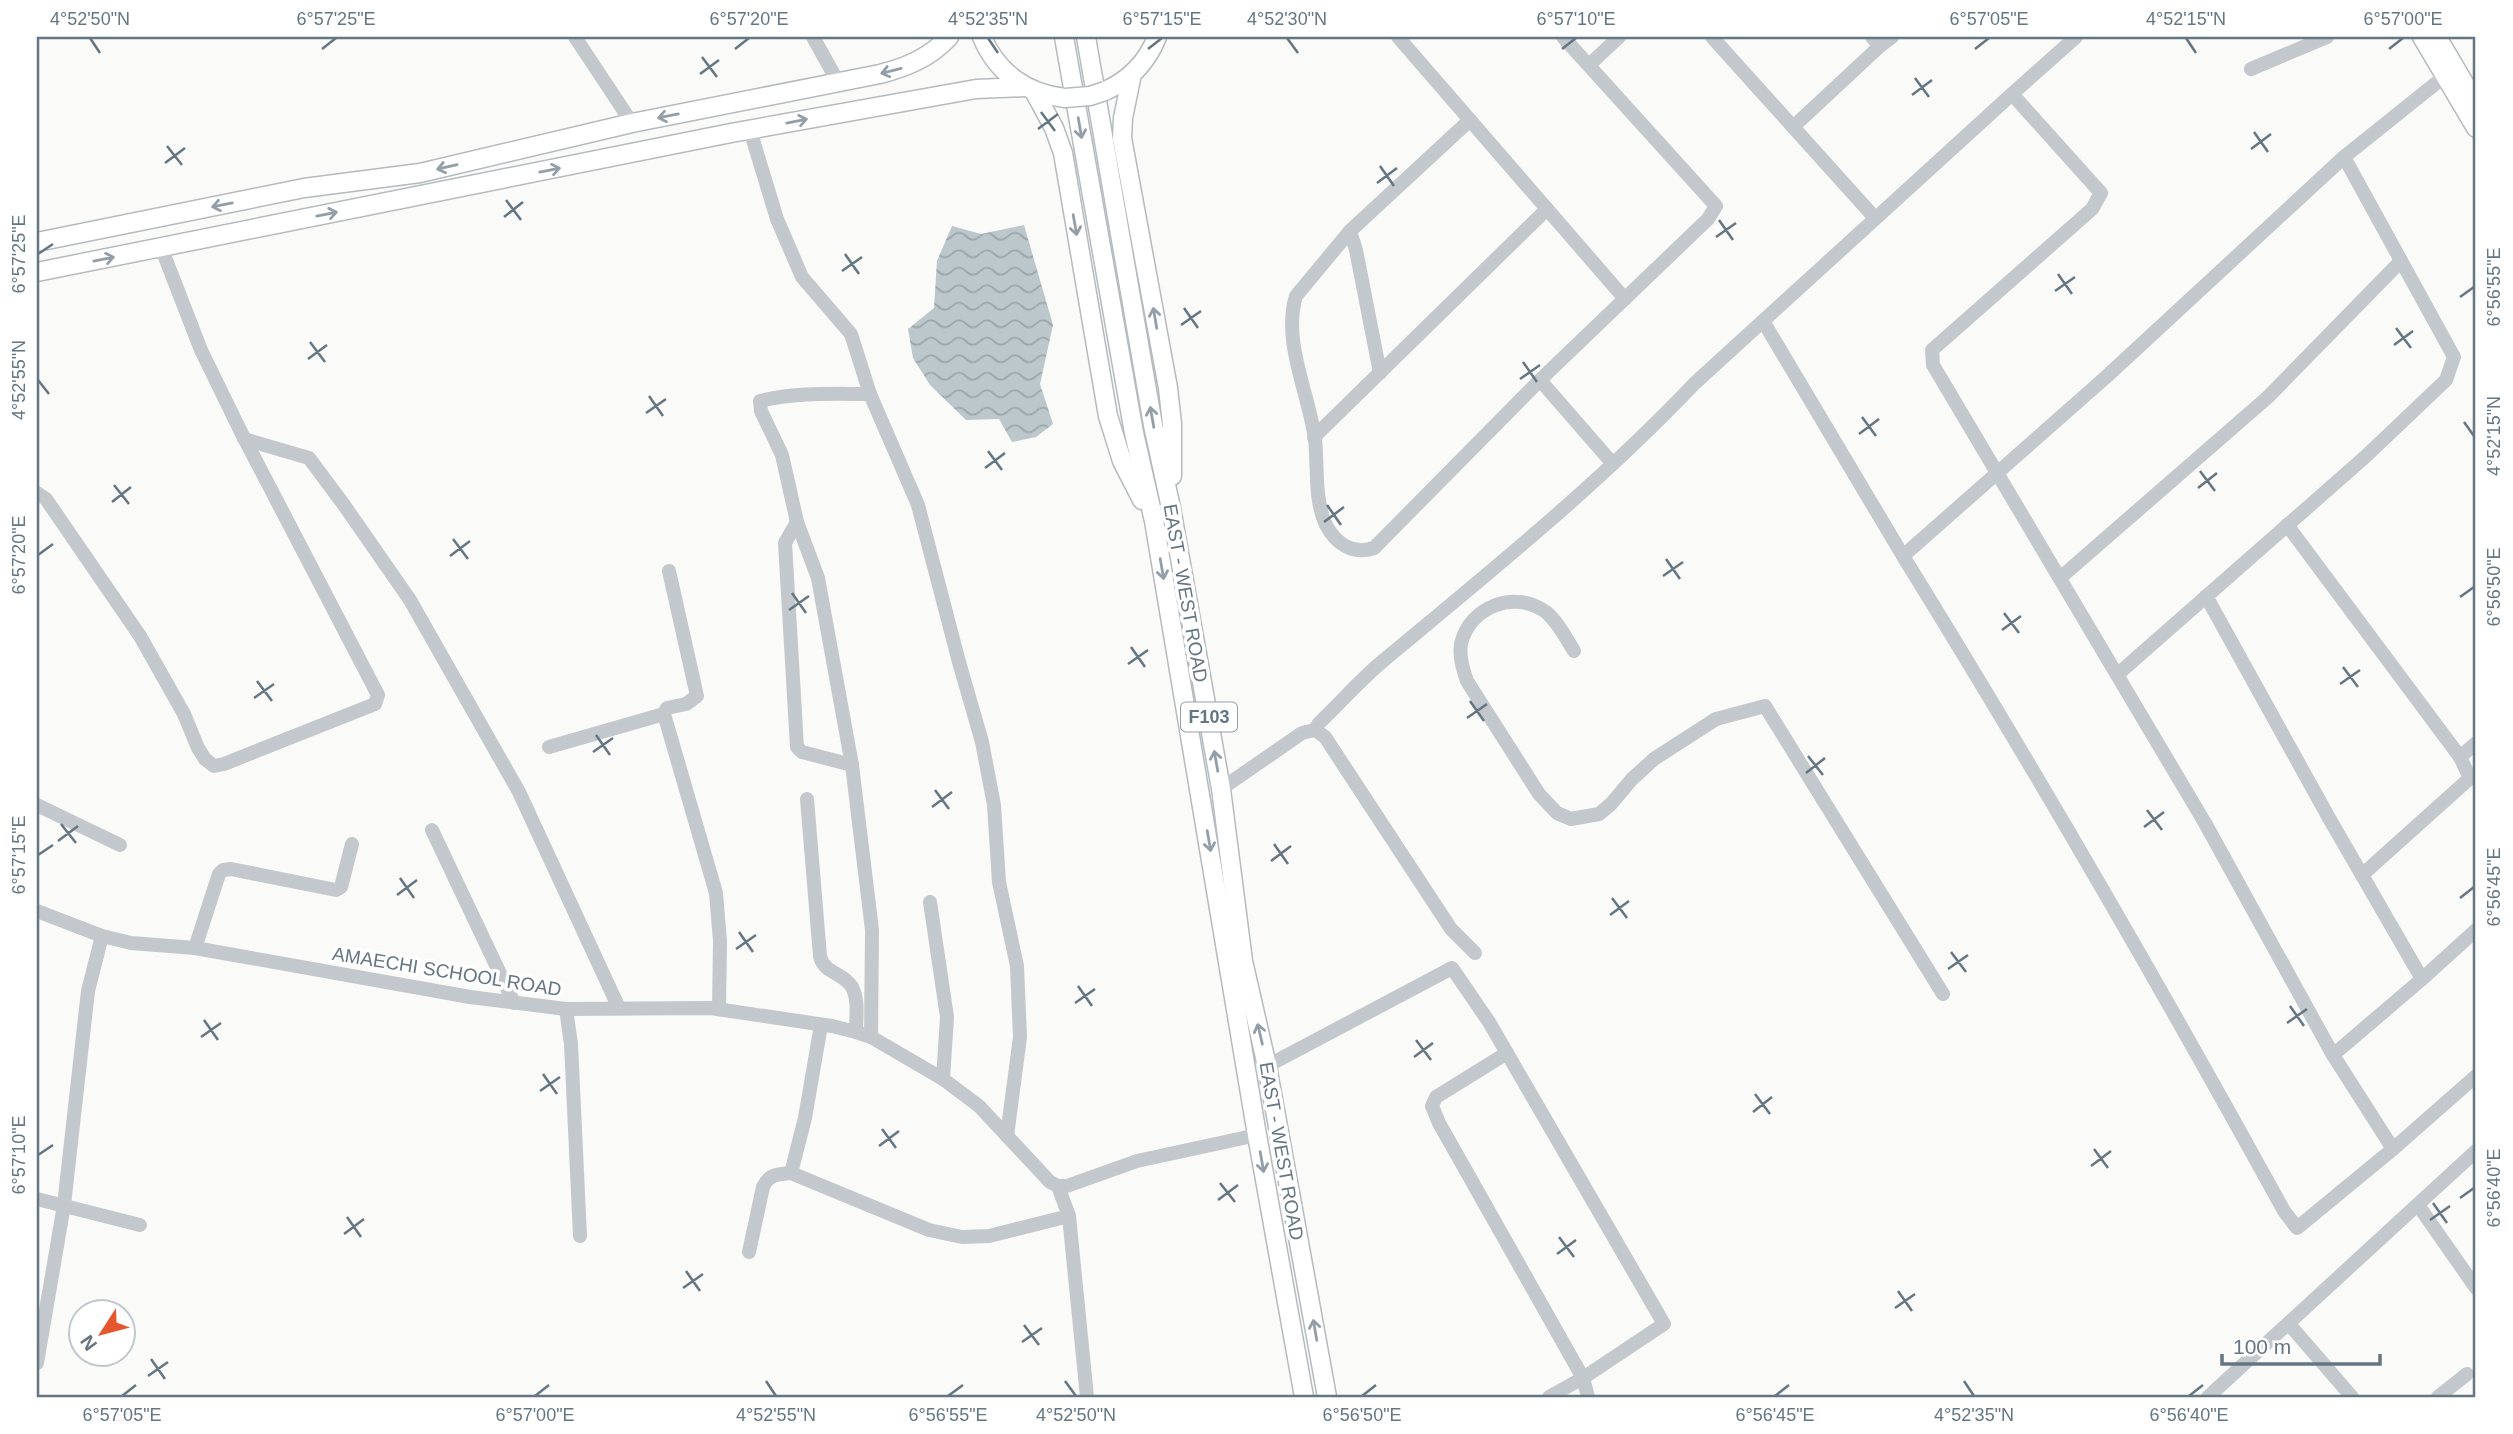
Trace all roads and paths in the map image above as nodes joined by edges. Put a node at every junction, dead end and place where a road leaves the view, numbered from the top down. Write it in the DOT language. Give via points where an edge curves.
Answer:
graph roads {
  1 [pos="575,37"];
  2 [pos="813,37"];
  3 [pos="949,37"];
  4 [pos="982,37"];
  5 [pos="1064,37"];
  6 [pos="1086,37"];
  7 [pos="1157,37"];
  8 [pos="1398,37"];
  9 [pos="1563,37"];
  10 [pos="1619,37"];
  11 [pos="1712,37"];
  12 [pos="2076,37"];
  13 [pos="2327,37"];
  14 [pos="2422,37"];
  15 [pos="2437,37"];
  16 [pos="1881,40"];
  17 [pos="1589,65"];
  18 [pos="2250,69"];
  19 [pos="1132,74"];
  20 [pos="2445,76"];
  21 [pos="838,82"];
  22 [pos="1030,89"];
  23 [pos="2011,94"];
  24 [pos="2476,103"];
  25 [pos="1470,120"];
  26 [pos="632,123"];
  27 [pos="1793,127"];
  28 [pos="2476,128"];
  29 [pos="750,130"];
  30 [pos="2344,157"];
  31 [pos="1547,209"];
  32 [pos="1875,218"];
  33 [pos="1350,231"];
  34 [pos="37,242"];
  35 [pos="161,247"];
  36 [pos="2401,261"];
  37 [pos="37,272"];
  38 [pos="1625,299"];
  39 [pos="1763,321"];
  40 [pos="1380,373"];
  41 [pos="1540,380"];
  42 [pos="870,394"];
  43 [pos="1314,437"];
  44 [pos="244,439"];
  45 [pos="1613,464"];
  46 [pos="1997,473"];
  47 [pos="37,493"];
  48 [pos="1171,508"];
  49 [pos="1154,521"];
  50 [pos="797,522"];
  51 [pos="2287,525"];
  52 [pos="1903,556"];
  53 [pos="669,571"];
  54 [pos="2060,578"];
  55 [pos="2206,596"];
  56 [pos="1574,651"];
  57 [pos="2118,674"];
  58 [pos="664,714"];
  59 [pos="1315,730"];
  60 [pos="2476,743"];
  61 [pos="549,747"];
  62 [pos="2460,757"];
  63 [pos="852,765"];
  64 [pos="2473,783"];
  65 [pos="1222,789"];
  66 [pos="807,799"];
  67 [pos="37,805"];
  68 [pos="432,831"];
  69 [pos="352,844"];
  70 [pos="120,845"];
  71 [pos="2362,875"];
  72 [pos="930,902"];
  73 [pos="37,911"];
  74 [pos="2476,930"];
  75 [pos="102,936"];
  76 [pos="195,948"];
  77 [pos="1475,953"];
  78 [pos="2423,979"];
  79 [pos="1943,994"];
  80 [pos="514,1003"];
  81 [pos="619,1008"];
  82 [pos="566,1009"];
  83 [pos="719,1009"];
  84 [pos="821,1025"];
  85 [pos="856,1032"];
  86 [pos="871,1037"];
  87 [pos="1507,1053"];
  88 [pos="2333,1055"];
  89 [pos="1267,1066"];
  90 [pos="2476,1076"];
  91 [pos="943,1079"];
  92 [pos="1257,1135"];
  93 [pos="1007,1136"];
  94 [pos="2393,1149"];
  95 [pos="2476,1151"];
  96 [pos="791,1173"];
  97 [pos="1058,1186"];
  98 [pos="37,1199"];
  99 [pos="64,1205"];
  100 [pos="2418,1205"];
  101 [pos="1069,1216"];
  102 [pos="140,1225"];
  103 [pos="580,1236"];
  104 [pos="749,1252"];
  105 [pos="2476,1288"];
  106 [pos="2289,1324"];
  107 [pos="37,1363"];
  108 [pos="2467,1374"];
  109 [pos="1583,1378"];
  110 [pos="1087,1397"];
  111 [pos="1304,1397"];
  112 [pos="1327,1397"];
  113 [pos="1549,1397"];
  114 [pos="1588,1397"];
  115 [pos="2208,1397"];
  116 [pos="2352,1397"];
  117 [pos="2438,1397"];
  1 -- 26 [label="street"];
  2 -- 21 [label="street"];
  3 -- 21 [label="main road, one-way" via="906,67"];
  4 -- 22 [label="main road" via="1000,67"];
  5 -- 49 [label="main road, EAST - WEST ROAD / F103, one-way" via="1134,433"];
  48 -- 6 [label="main road, EAST - WEST ROAD / F103, one-way"];
  7 -- 19 [label="main road"];
  8 -- 25 [label="street"];
  9 -- 17 [label="street"];
  10 -- 17 [label="street"];
  11 -- 27 [label="street"];
  12 -- 23 [label="street"];
  13 -- 18 [label="street"];
  14 -- 20 [label="main road"];
  15 -- 24 [label="main road"];
  16 -- 27 [label="street"];
  17 -- 38 [label="street" via="1716,206"];
  19 -- 22 [label="main road, bridge" via="1090,96 1065,98"];
  48 -- 19 [label="main road, one-way" via="1171,412 1122,138"];
  20 -- 28 [label="main road"];
  20 -- 30 [label="street"];
  21 -- 26 [label="main road, one-way"];
  29 -- 22 [label="main road, one-way" via="964,91"];
  22 -- 49 [label="main road, one-way" via="1063,153 1115,441"];
  23 -- 32 [label="street"];
  23 -- 46 [label="street" via="2101,193 2092,209 1932,350 1933,365"];
  25 -- 31 [label="street"];
  25 -- 33 [label="street"];
  26 -- 34 [label="main road, one-way" via="420,173 304,188"];
  27 -- 32 [label="street"];
  35 -- 29 [label="main road, one-way"];
  29 -- 42 [label="street" via="777,219 802,277 851,334"];
  30 -- 36 [label="street"];
  30 -- 46 [label="street"];
  31 -- 38 [label="street"];
  31 -- 40 [label="street"];
  32 -- 39 [label="street"];
  33 -- 40 [label="street"];
  33 -- 43 [label="street" via="1296,296 1293,306 1295,352"];
  37 -- 35 [label="main road, one-way"];
  35 -- 44 [label="street" via="201,350"];
  36 -- 51 [label="street" via="2454,357 2446,380"];
  36 -- 54 [label="street" via="2268,397"];
  38 -- 41 [label="street"];
  39 -- 45 [label="street"];
  39 -- 52 [label="street"];
  40 -- 43 [label="street"];
  41 -- 43 [label="street" via="1374,548 1361,552 1343,547 1326,526"];
  41 -- 45 [label="street"];
  42 -- 50 [label="street" via="780,396 760,401 782,455"];
  42 -- 93 [label="street" via="919,505 987,768 999,881 1017,966 1020,1037"];
  44 -- 47 [label="street" via="378,695 375,704 224,764 214,766 205,759 140,636 46,499"];
  44 -- 81 [label="street" via="309,458 410,600 519,792"];
  45 -- 59 [label="street" via="1382,661"];
  46 -- 52 [label="street"];
  46 -- 54 [label="street"];
  65 -- 48 [label="main road, EAST - WEST ROAD / F103, one-way"];
  49 -- 92 [label="main road, EAST - WEST ROAD / F103, one-way"];
  50 -- 63 [label="street" via="818,578"];
  50 -- 63 [label="street" via="785,542 797,747"];
  51 -- 55 [label="street"];
  51 -- 62 [label="street"];
  52 -- 94 [label="street" via="2001,715 2297,1228"];
  53 -- 58 [label="street" via="697,696 667,708"];
  54 -- 57 [label="street"];
  55 -- 57 [label="street"];
  55 -- 71 [label="street"];
  56 -- 79 [label="street" via="1546,612 1512,601 1478,614 1461,645 1467,681 1539,794 1557,813 1571,819 1599,814 1672,745 1716,719 1765,706"];
  57 -- 88 [label="street"];
  58 -- 61 [label="street"];
  58 -- 83 [label="street" via="716,893"];
  59 -- 65 [label="street" via="1302,733"];
  59 -- 77 [label="street" via="1325,737 1451,929"];
  60 -- 62 [label="street"];
  62 -- 64 [label="street"];
  63 -- 86 [label="street" via="872,930"];
  64 -- 71 [label="street"];
  89 -- 65 [label="main road, EAST - WEST ROAD / F103, one-way" via="1243,961"];
  66 -- 85 [label="street" via="820,956 826,968 853,988"];
  67 -- 70 [label="street"];
  68 -- 80 [label="street"];
  69 -- 76 [label="street" via="341,887 336,890 223,870"];
  71 -- 78 [label="street"];
  72 -- 91 [label="street" via="947,1017"];
  73 -- 75 [label="street, AMAECHI SCHOOL ROAD"];
  74 -- 78 [label="street"];
  75 -- 76 [label="street, AMAECHI SCHOOL ROAD"];
  75 -- 99 [label="street" via="89,991"];
  76 -- 80 [label="street, AMAECHI SCHOOL ROAD"];
  78 -- 88 [label="street"];
  80 -- 82 [label="street, AMAECHI SCHOOL ROAD"];
  81 -- 82 [label="street, AMAECHI SCHOOL ROAD"];
  81 -- 83 [label="street, AMAECHI SCHOOL ROAD"];
  82 -- 103 [label="street"];
  83 -- 84 [label="street, AMAECHI SCHOOL ROAD"];
  84 -- 85 [label="street, AMAECHI SCHOOL ROAD"];
  84 -- 96 [label="street"];
  85 -- 86 [label="street, AMAECHI SCHOOL ROAD"];
  86 -- 91 [label="street, AMAECHI SCHOOL ROAD"];
  87 -- 89 [label="street" via="1452,968"];
  87 -- 109 [label="street" via="1436,1097 1432,1106"];
  87 -- 109 [label="street" via="1664,1324"];
  88 -- 94 [label="street"];
  112 -- 89 [label="main road, EAST - WEST ROAD / F103, one-way"];
  90 -- 94 [label="street"];
  91 -- 93 [label="street, AMAECHI SCHOOL ROAD" via="979,1106"];
  92 -- 97 [label="street" via="1137,1161"];
  92 -- 111 [label="main road, EAST - WEST ROAD / F103, one-way"];
  93 -- 97 [label="street, AMAECHI SCHOOL ROAD"];
  95 -- 100 [label="street"];
  96 -- 101 [label="street" via="929,1230 962,1237 989,1236"];
  96 -- 104 [label="street" via="766,1181"];
  97 -- 101 [label="street"];
  98 -- 99 [label="street"];
  99 -- 102 [label="street"];
  99 -- 107 [label="street"];
  100 -- 105 [label="street"];
  100 -- 106 [label="street"];
  101 -- 110 [label="street"];
  106 -- 115 [label="street"];
  106 -- 116 [label="street"];
  108 -- 117 [label="street"];
  109 -- 113 [label="street"];
  109 -- 114 [label="street"];
}
